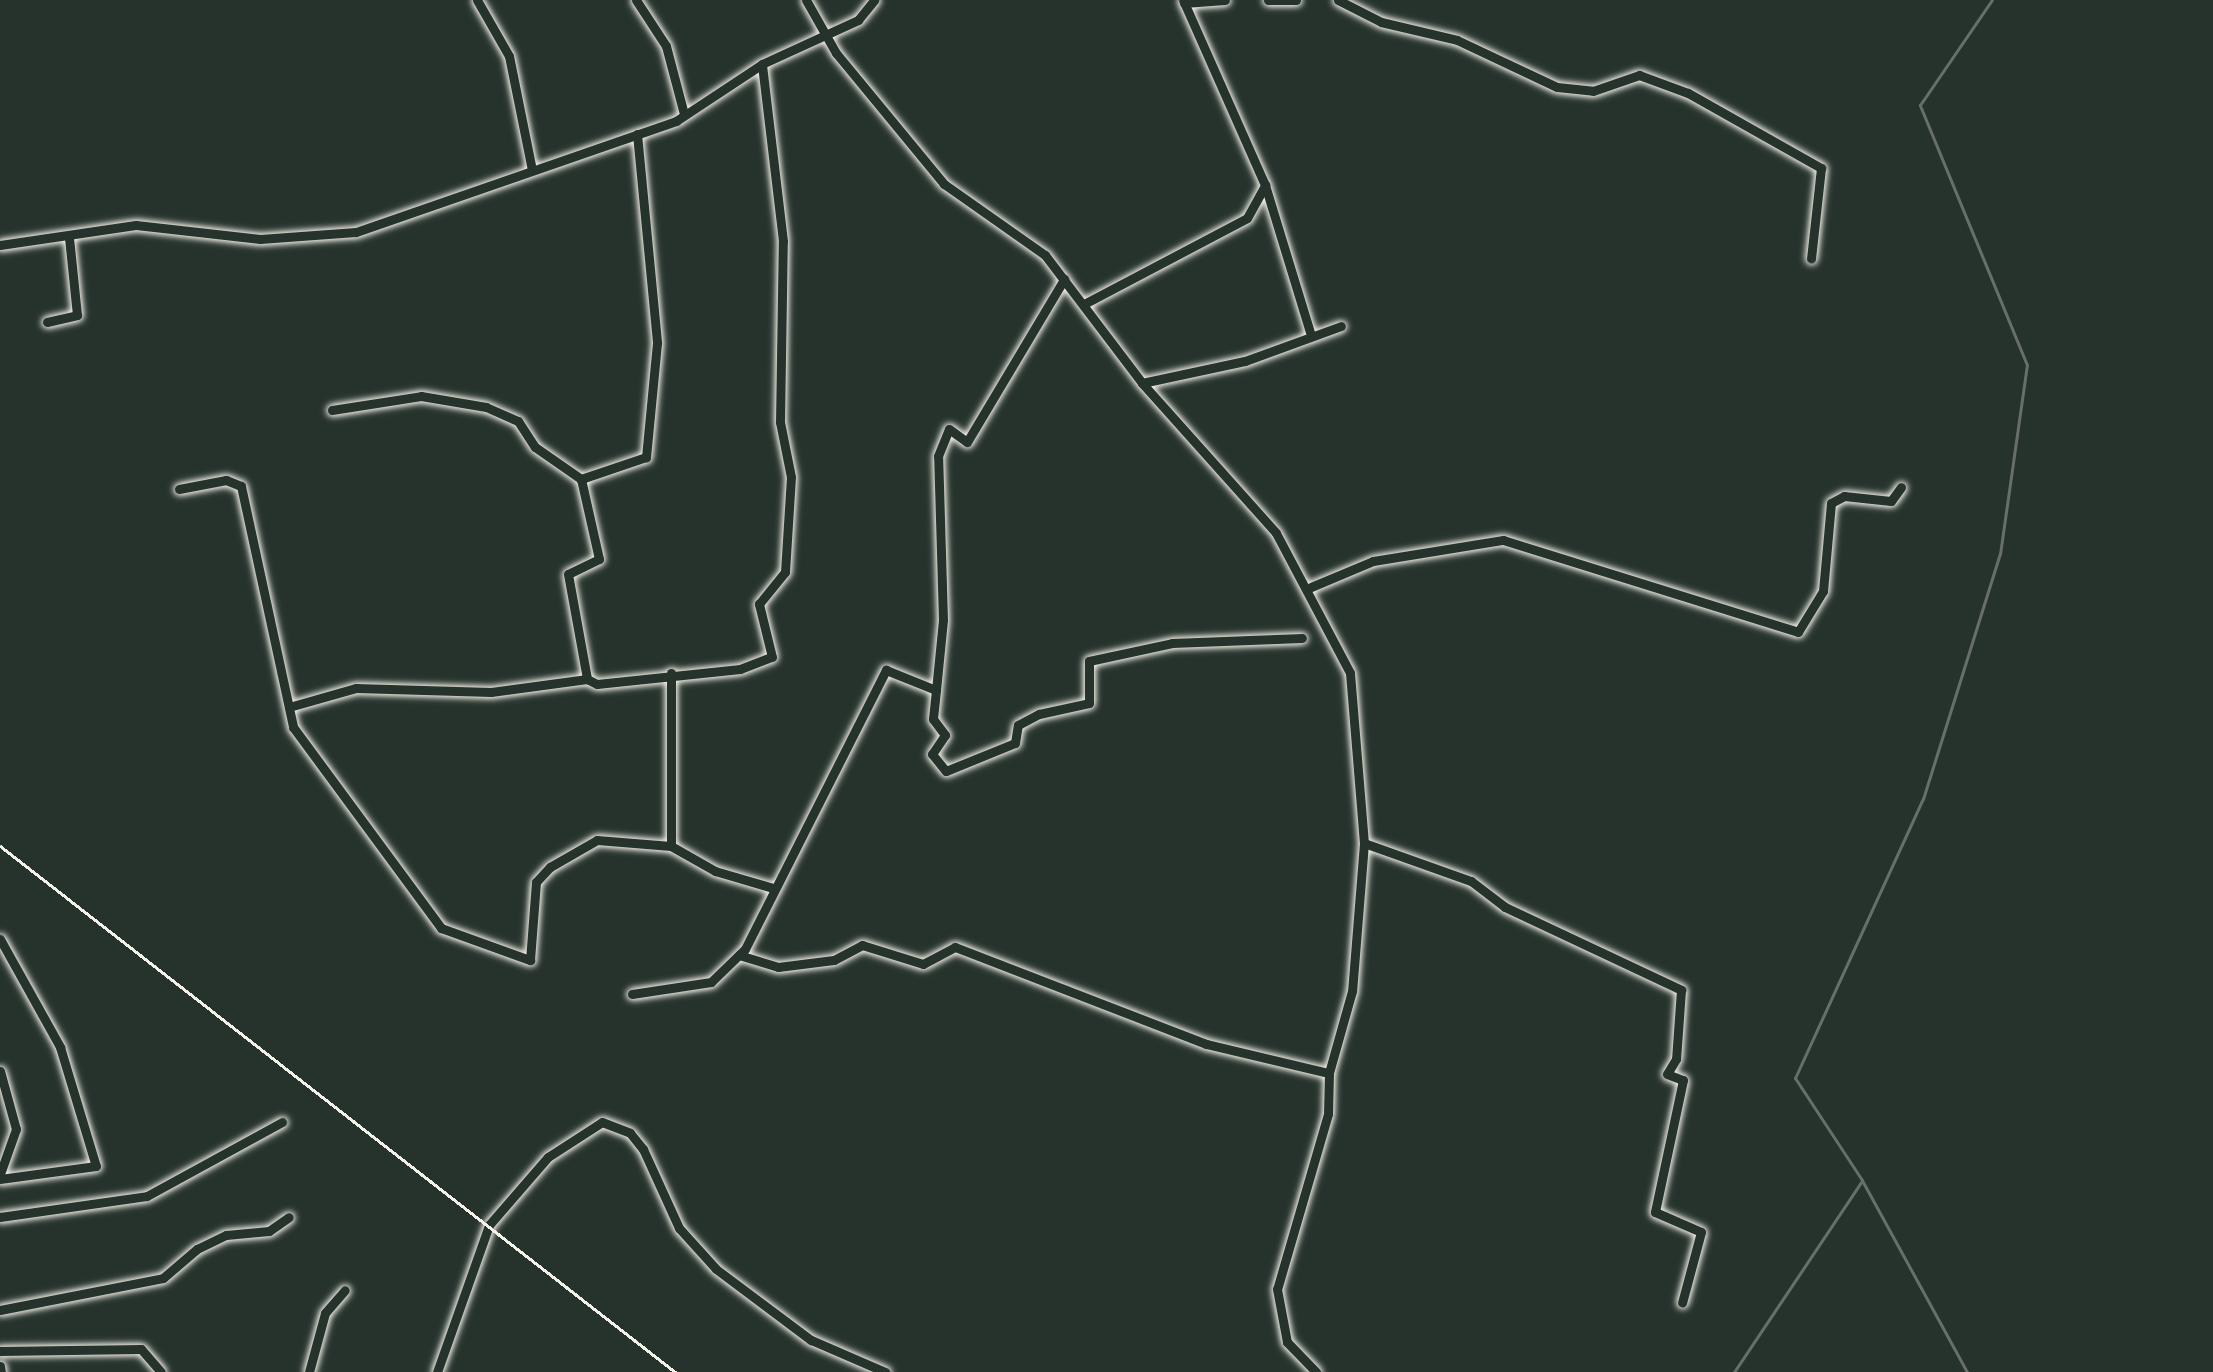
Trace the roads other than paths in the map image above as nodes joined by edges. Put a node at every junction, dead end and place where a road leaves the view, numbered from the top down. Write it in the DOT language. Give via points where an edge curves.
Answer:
graph roads {
  1 [pos="477,0"];
  2 [pos="636,0"];
  3 [pos="806,0"];
  4 [pos="874,0"];
  5 [pos="1225,0"];
  6 [pos="1268,0"];
  7 [pos="1296,0"];
  8 [pos="1339,0"];
  9 [pos="1184,2"];
  10 [pos="824,35"];
  11 [pos="761,64"];
  12 [pos="684,114"];
  13 [pos="637,134"];
  14 [pos="532,170"];
  15 [pos="1265,185"];
  16 [pos="69,237"];
  17 [pos="0,245"];
  18 [pos="1810,258"];
  19 [pos="1064,279"];
  20 [pos="1084,304"];
  21 [pos="46,322"];
  22 [pos="1341,326"];
  23 [pos="1310,332"];
  24 [pos="1142,383"];
  25 [pos="332,410"];
  26 [pos="581,479"];
  27 [pos="1901,487"];
  28 [pos="178,489"];
  29 [pos="1311,587"];
  30 [pos="1302,638"];
  31 [pos="671,673"];
  32 [pos="587,679"];
  33 [pos="936,691"];
  34 [pos="290,707"];
  35 [pos="1364,843"];
  36 [pos="671,846"];
  37 [pos="772,888"];
  38 [pos="0,939"];
  39 [pos="739,955"];
  40 [pos="632,994"];
  41 [pos="0,1071"];
  42 [pos="1329,1073"];
  43 [pos="282,1122"];
  44 [pos="0,1177"];
  45 [pos="0,1216"];
  46 [pos="289,1217"];
  47 [pos="345,1290"];
  48 [pos="1682,1303"];
  49 [pos="0,1310"];
  50 [pos="0,1352"];
  51 [pos="439,1371"];
  52 [pos="160,1372"];
  53 [pos="309,1372"];
  54 [pos="885,1372"];
  55 [pos="1316,1372"];
  1 -- 14 [label="street" via="509,56"];
  2 -- 12 [label="street" via="665,46"];
  3 -- 10 [label="street"];
  4 -- 10 [label="street" via="858,20"];
  5 -- 9 [label="street"];
  6 -- 7 [label="street"];
  8 -- 18 [label="street" via="1381,22 1457,40 1557,87 1593,91 1639,75 1688,93 1821,168"];
  9 -- 15 [label="street"];
  10 -- 11 [label="street"];
  10 -- 19 [label="street" via="944,184 1045,255"];
  11 -- 12 [label="street"];
  11 -- 31 [label="street" via="783,241 780,422 791,530 785,572 759,604 772,657 740,669"];
  12 -- 13 [label="street"];
  13 -- 14 [label="street"];
  13 -- 26 [label="street" via="657,343 646,458"];
  14 -- 16 [label="street" via="316,240 136,225"];
  15 -- 20 [label="street" via="1247,218"];
  15 -- 23 [label="street"];
  16 -- 17 [label="street"];
  16 -- 21 [label="street" via="77,315"];
  19 -- 20 [label="street"];
  19 -- 33 [label="street" via="967,442 949,429 938,456 944,620"];
  20 -- 24 [label="street"];
  22 -- 23 [label="street"];
  23 -- 24 [label="street" via="1245,361"];
  24 -- 29 [label="street" via="1268,523"];
  25 -- 26 [label="street" via="421,396 486,406 518,421 535,447"];
  26 -- 32 [label="street" via="599,560 568,574"];
  27 -- 29 [label="street" via="1891,501 1844,496 1832,503 1823,591 1798,632 1503,540 1373,561"];
  28 -- 34 [label="street" via="226,480 241,486"];
  29 -- 35 [label="street" via="1356,696"];
  30 -- 33 [label="street" via="1172,643 1089,661 1089,703 1039,713 1018,725 1015,743 946,771 932,754 945,735 933,719"];
  31 -- 32 [label="street"];
  31 -- 36 [label="street"];
  32 -- 34 [label="street" via="491,692 356,688"];
  33 -- 37 [label="street" via="886,670"];
  34 -- 36 [label="street" via="293,727 349,795 384,861 441,928 530,960 536,882 550,867 597,840"];
  35 -- 42 [label="street" via="1352,991"];
  35 -- 48 [label="street" via="1471,881 1505,907 1681,990 1676,1059 1667,1074 1683,1080 1655,1212 1701,1232"];
  36 -- 37 [label="street" via="715,871"];
  37 -- 39 [label="street"];
  38 -- 44 [label="street" via="60,1047 96,1166"];
  39 -- 40 [label="street" via="711,982"];
  39 -- 42 [label="street" via="778,967 833,960 862,945 922,964 955,947 1206,1044"];
  41 -- 44 [label="street" via="16,1129"];
  42 -- 55 [label="street" via="1328,1114 1277,1289 1287,1342"];
  43 -- 45 [label="street" via="147,1196"];
  46 -- 49 [label="street" via="269,1231 226,1235 196,1249 163,1278"];
  47 -- 53 [label="street" via="325,1313"];
  50 -- 52 [label="street" via="141,1349"];
  51 -- 54 [label="street" via="489,1225 548,1156 602,1122 630,1133 643,1149 680,1228 716,1268 812,1340"];
}
